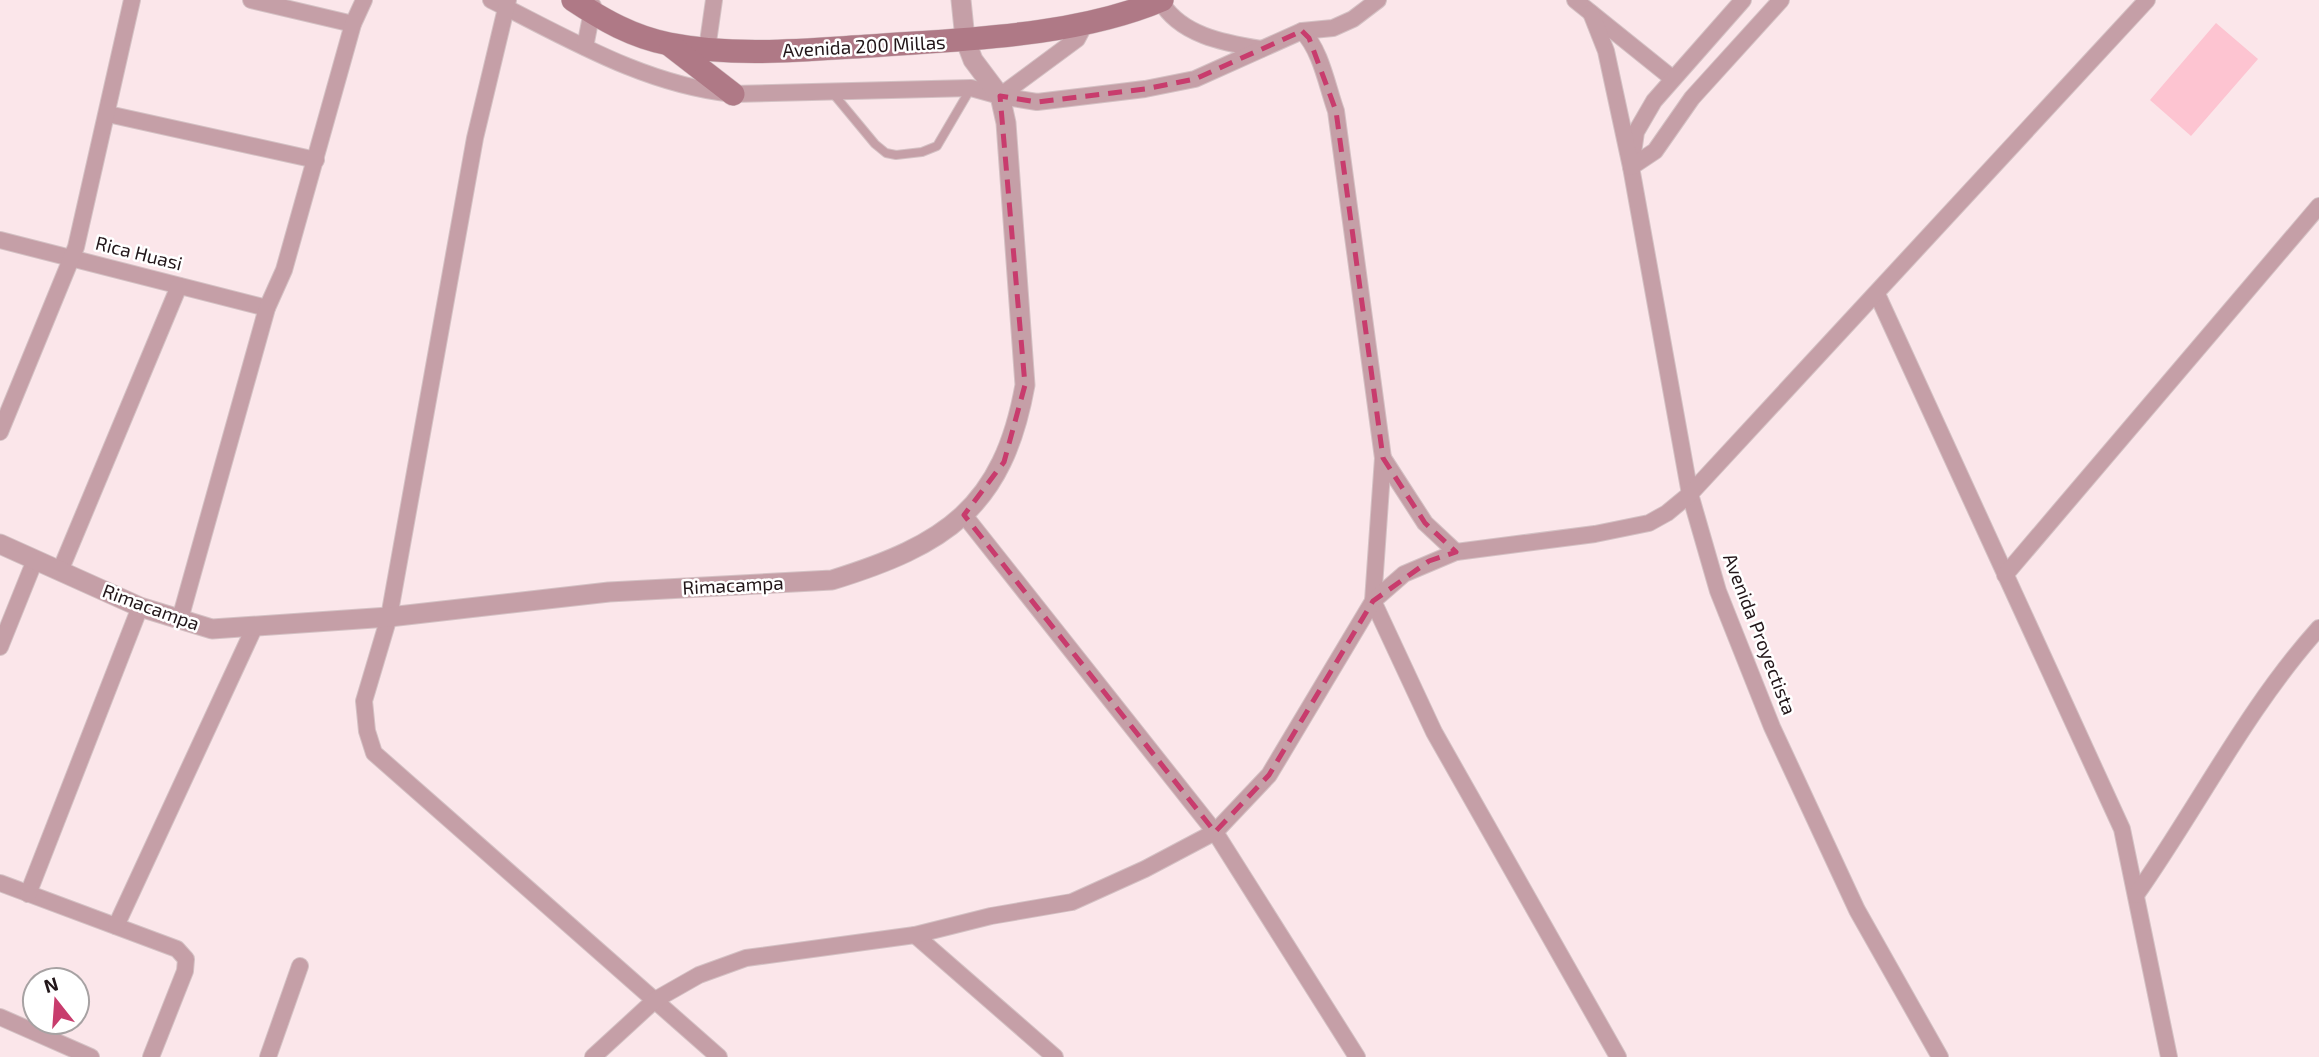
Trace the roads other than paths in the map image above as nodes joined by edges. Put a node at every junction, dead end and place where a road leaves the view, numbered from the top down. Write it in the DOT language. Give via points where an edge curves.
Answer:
graph roads {
  1 [pos="132,0"];
  2 [pos="251,0"];
  3 [pos="364,0"];
  4 [pos="491,0"];
  5 [pos="573,0"];
  6 [pos="714,0"];
  7 [pos="961,0"];
  8 [pos="1161,0"];
  9 [pos="1378,0"];
  10 [pos="1575,0"];
  11 [pos="1743,0"];
  12 [pos="1781,0"];
  13 [pos="2147,0"];
  14 [pos="505,3"];
  15 [pos="593,7"];
  16 [pos="1591,13"];
  17 [pos="1086,22"];
  18 [pos="353,24"];
  19 [pos="1302,31"];
  20 [pos="965,39"];
  21 [pos="668,44"];
  22 [pos="585,47"];
  23 [pos="1261,49"];
  24 [pos="707,50"];
  25 [pos="1672,78"];
  26 [pos="971,88"];
  27 [pos="831,91"];
  28 [pos="733,94"];
  29 [pos="1000,96"];
  30 [pos="108,114"];
  31 [pos="316,160"];
  32 [pos="1631,167"];
  33 [pos="2319,206"];
  34 [pos="0,240"];
  35 [pos="71,258"];
  36 [pos="179,286"];
  37 [pos="1877,294"];
  38 [pos="267,308"];
  39 [pos="0,432"];
  40 [pos="1383,458"];
  41 [pos="1690,494"];
  42 [pos="964,515"];
  43 [pos="0,544"];
  44 [pos="1456,552"];
  45 [pos="35,560"];
  46 [pos="60,571"];
  47 [pos="2005,575"];
  48 [pos="1373,601"];
  49 [pos="140,607"];
  50 [pos="389,617"];
  51 [pos="180,619"];
  52 [pos="255,626"];
  53 [pos="2319,628"];
  54 [pos="0,647"];
  55 [pos="1215,832"];
  56 [pos="0,883"];
  57 [pos="28,894"];
  58 [pos="2136,895"];
  59 [pos="116,926"];
  60 [pos="915,935"];
  61 [pos="300,966"];
  62 [pos="655,1000"];
  63 [pos="0,1017"];
  64 [pos="91,1057"];
  65 [pos="151,1057"];
  66 [pos="268,1057"];
  67 [pos="593,1057"];
  68 [pos="719,1057"];
  69 [pos="1055,1057"];
  70 [pos="1357,1057"];
  71 [pos="1618,1057"];
  72 [pos="1940,1057"];
  73 [pos="2169,1057"];
  1 -- 30 [label="street"];
  2 -- 18 [label="street"];
  3 -- 18 [label="street"];
  4 -- 14 [label="street"];
  5 -- 15 [label="main road, Avenida 200 Millas"];
  6 -- 24 [label="street"];
  7 -- 20 [label="street, Rimacampa"];
  8 -- 17 [label="main road, Avenida 200 Millas"];
  8 -- 23 [label="street" via="1170,16 1209,38"];
  9 -- 19 [label="street" via="1333,29"];
  10 -- 16 [label="street"];
  11 -- 25 [label="street, Avenida Proyectista"];
  12 -- 32 [label="street" via="1692,98 1655,151"];
  13 -- 37 [label="street"];
  14 -- 22 [label="street"];
  14 -- 50 [label="street" via="475,138"];
  15 -- 21 [label="main road, Avenida 200 Millas" via="633,35"];
  15 -- 22 [label="street"];
  16 -- 25 [label="street"];
  16 -- 32 [label="street" via="1606,51"];
  17 -- 20 [label="main road, Avenida 200 Millas"];
  17 -- 29 [label="street" via="1077,39"];
  18 -- 31 [label="street"];
  19 -- 23 [label="street"];
  19 -- 40 [label="street" via="1309,38 1336,111"];
  20 -- 24 [label="main road, Avenida 200 Millas" via="759,52"];
  20 -- 29 [label="street, Rimacampa" via="972,60"];
  21 -- 24 [label="main road, Avenida 200 Millas"];
  21 -- 28 [label="main road"];
  22 -- 28 [label="street" via="630,69 687,87"];
  23 -- 29 [label="street" via="1195,79 1145,89 1037,102"];
  25 -- 32 [label="street, Avenida Proyectista" via="1636,132"];
  26 -- 27 [label="street"];
  26 -- 27 [label="lane" via="937,146 897,155 875,144"];
  26 -- 29 [label="street"];
  27 -- 28 [label="street"];
  29 -- 42 [label="street, Rimacampa" via="1007,134 1025,385 1018,425 1004,462"];
  30 -- 31 [label="street"];
  30 -- 35 [label="street"];
  31 -- 38 [label="street" via="284,270"];
  32 -- 41 [label="street, Avenida Proyectista"];
  33 -- 47 [label="street"];
  34 -- 35 [label="street, Rica Huasi"];
  35 -- 36 [label="street, Rica Huasi"];
  35 -- 39 [label="street"];
  36 -- 38 [label="street, Rica Huasi"];
  36 -- 46 [label="street"];
  37 -- 41 [label="street"];
  37 -- 47 [label="street"];
  38 -- 51 [label="street"];
  40 -- 44 [label="street" via="1425,523"];
  40 -- 48 [label="street"];
  41 -- 44 [label="street" via="1649,523"];
  41 -- 72 [label="street, Avenida Proyectista" via="1718,591 1772,727 1857,910"];
  42 -- 50 [label="street, Rimacampa" via="920,546 832,580 609,592"];
  42 -- 55 [label="street"];
  43 -- 45 [label="street, Rimacampa"];
  44 -- 48 [label="street" via="1404,574"];
  45 -- 46 [label="street, Rimacampa"];
  45 -- 54 [label="street"];
  46 -- 49 [label="street, Rimacampa"];
  47 -- 58 [label="street" via="2122,829"];
  48 -- 55 [label="street" via="1269,775"];
  48 -- 71 [label="street" via="1434,733"];
  49 -- 51 [label="street, Rimacampa"];
  49 -- 57 [label="street"];
  50 -- 52 [label="street, Rimacampa"];
  50 -- 62 [label="street" via="364,701 374,753"];
  51 -- 52 [label="street, Rimacampa" via="212,629"];
  52 -- 59 [label="street"];
  53 -- 58 [label="street" via="2283,669"];
  55 -- 60 [label="street" via="1072,902"];
  55 -- 70 [label="street"];
  56 -- 57 [label="street"];
  57 -- 59 [label="street"];
  58 -- 73 [label="street"];
  59 -- 65 [label="street" via="177,950 186,959"];
  60 -- 62 [label="street" via="746,958 699,975"];
  60 -- 69 [label="street"];
  61 -- 66 [label="street"];
  62 -- 67 [label="street"];
  62 -- 68 [label="street"];
  63 -- 64 [label="street"];
}
